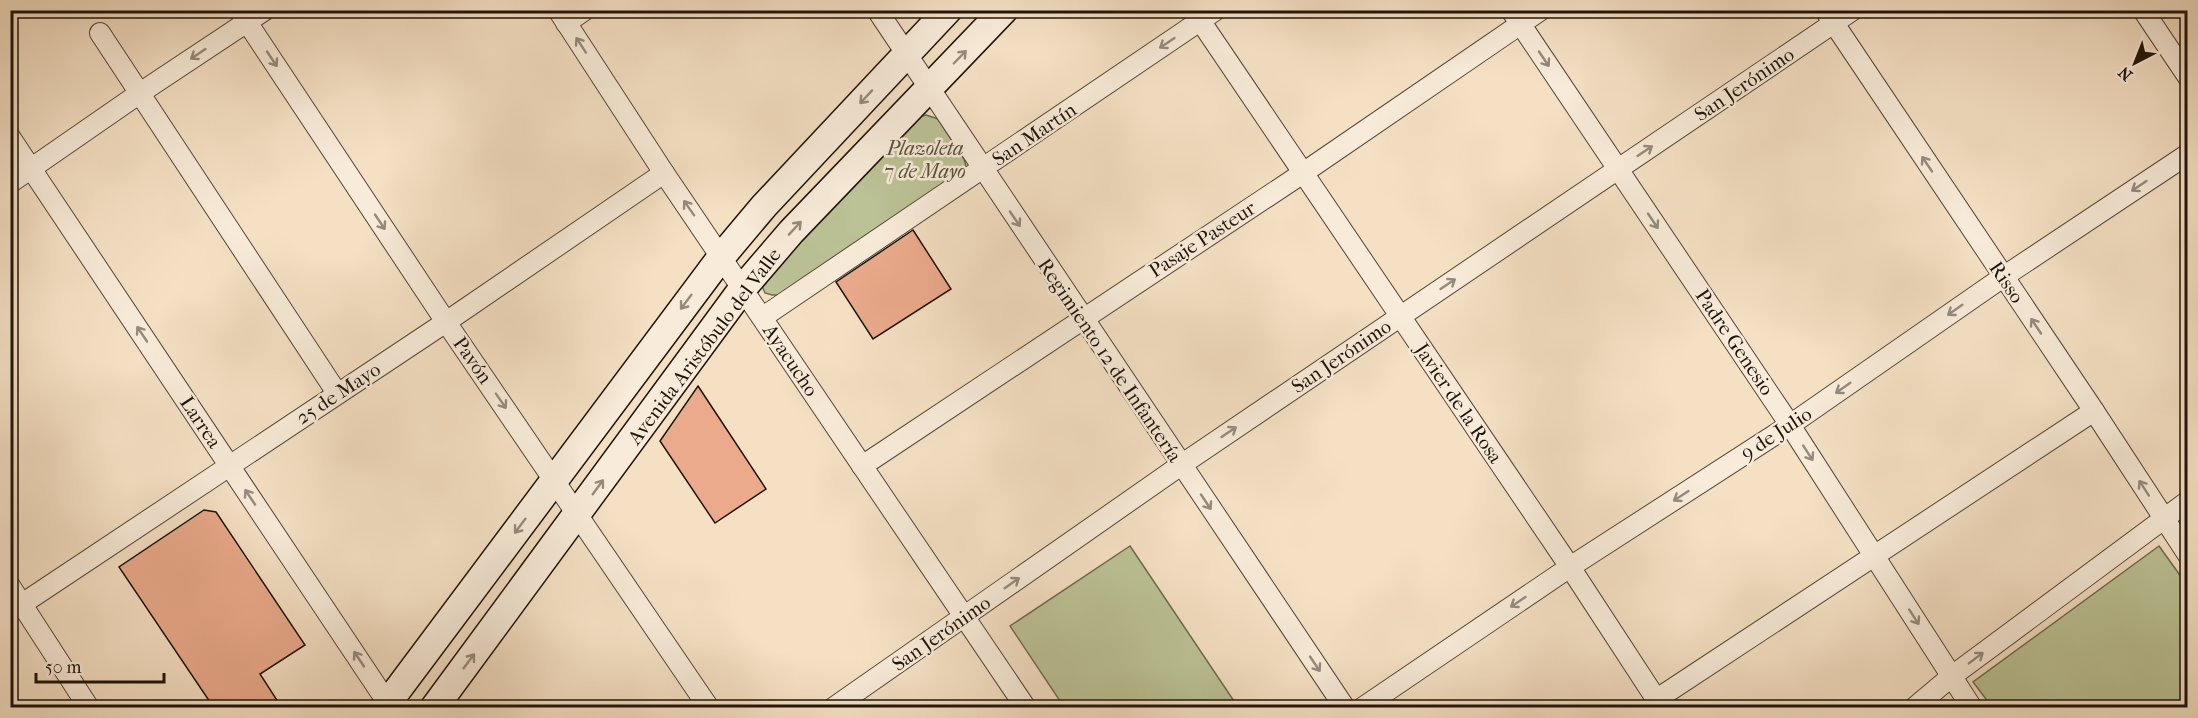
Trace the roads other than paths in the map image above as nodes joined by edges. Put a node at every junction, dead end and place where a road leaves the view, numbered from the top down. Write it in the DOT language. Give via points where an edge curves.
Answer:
graph roads {
  1 [pos="265,10"];
  2 [pos="585,10"];
  3 [pos="877,10"];
  4 [pos="948,10"];
  5 [pos="1004,10"];
  6 [pos="1541,10"];
  7 [pos="1853,10"];
  8 [pos="2143,10"];
  9 [pos="1203,14"];
  10 [pos="243,16"];
  11 [pos="562,17"];
  12 [pos="1516,17"];
  13 [pos="1829,17"];
  14 [pos="100,33"];
  15 [pos="906,55"];
  16 [pos="2187,77"];
  17 [pos="929,89"];
  18 [pos="140,93"];
  19 [pos="10,137"];
  20 [pos="2187,154"];
  21 [pos="32,169"];
  22 [pos="982,170"];
  23 [pos="1618,170"];
  24 [pos="664,173"];
  25 [pos="1303,173"];
  26 [pos="10,183"];
  27 [pos="722,256"];
  28 [pos="2003,277"];
  29 [pos="743,288"];
  30 [pos="763,317"];
  31 [pos="1400,317"];
  32 [pos="1082,318"];
  33 [pos="447,322"];
  34 [pos="337,393"];
  35 [pos="2094,411"];
  36 [pos="1790,424"];
  37 [pos="229,465"];
  38 [pos="1180,465"];
  39 [pos="862,466"];
  40 [pos="555,479"];
  41 [pos="2187,501"];
  42 [pos="579,514"];
  43 [pos="2164,518"];
  44 [pos="1874,554"];
  45 [pos="2187,555"];
  46 [pos="1570,567"];
  47 [pos="10,586"];
  48 [pos="16,608"];
  49 [pos="964,617"];
  50 [pos="1952,676"];
  51 [pos="1659,703"];
  52 [pos="387,706"];
  53 [pos="89,708"];
  54 [pos="435,708"];
  55 [pos="710,708"];
  56 [pos="833,708"];
  57 [pos="1026,708"];
  58 [pos="1345,708"];
  59 [pos="1362,708"];
  60 [pos="1914,708"];
  61 [pos="1972,708"];
  1 -- 10 [label="street"];
  2 -- 11 [label="street"];
  3 -- 15 [label="street, Regimiento 12 de Infantería"];
  4 -- 15 [label="main road, Avenida Aristóbulo del Valle"];
  17 -- 5 [label="main road, Avenida Aristóbulo del Valle, one-way"];
  6 -- 12 [label="street, Pasaje Pasteur"];
  7 -- 13 [label="street, San Jerónimo"];
  8 -- 16 [label="street"];
  9 -- 22 [label="street, San Martín, one-way"];
  9 -- 25 [label="street, Javier de la Rosa"];
  10 -- 18 [label="street, one-way"];
  10 -- 33 [label="street, Pavón, one-way"];
  24 -- 11 [label="street, Ayacucho, one-way"];
  12 -- 23 [label="street, Padre Genesio, one-way"];
  12 -- 25 [label="street, Pasaje Pasteur"];
  23 -- 13 [label="street, San Jerónimo, one-way"];
  28 -- 13 [label="street, Risso, one-way"];
  14 -- 18 [label="street"];
  15 -- 17 [label="street, Regimiento 12 de Infantería"];
  15 -- 27 [label="main road, Avenida Aristóbulo del Valle, one-way"];
  17 -- 22 [label="street, Regimiento 12 de Infantería"];
  29 -- 17 [label="main road, Avenida Aristóbulo del Valle, one-way" via="791,232"];
  18 -- 21 [label="street"];
  18 -- 34 [label="street"];
  19 -- 21 [label="street, Larrea"];
  20 -- 28 [label="street, 9 de Julio, one-way"];
  21 -- 26 [label="street"];
  37 -- 21 [label="street, Larrea, one-way"];
  22 -- 30 [label="street, San Martín"];
  22 -- 32 [label="street, Regimiento 12 de Infantería, one-way"];
  31 -- 23 [label="street, San Jerónimo, one-way"];
  23 -- 36 [label="street, Padre Genesio, one-way"];
  27 -- 24 [label="street, Ayacucho, one-way"];
  24 -- 33 [label="street, 25 de Mayo"];
  25 -- 31 [label="street, Javier de la Rosa"];
  25 -- 32 [label="street, Pasaje Pasteur"];
  27 -- 29 [label="street, Ayacucho"];
  27 -- 40 [label="main road, Avenida Aristóbulo del Valle, one-way"];
  35 -- 28 [label="street, Risso, one-way"];
  28 -- 36 [label="street, 9 de Julio, one-way"];
  29 -- 30 [label="street, Ayacucho"];
  42 -- 29 [label="main road, Avenida Aristóbulo del Valle, one-way"];
  30 -- 39 [label="street, Ayacucho"];
  38 -- 31 [label="street, San Jerónimo, one-way"];
  31 -- 46 [label="street, Javier de la Rosa"];
  32 -- 38 [label="street, Regimiento 12 de Infantería"];
  32 -- 39 [label="street, Pasaje Pasteur"];
  33 -- 34 [label="street, 25 de Mayo"];
  33 -- 40 [label="street, Pavón, one-way"];
  34 -- 37 [label="street, 25 de Mayo"];
  43 -- 35 [label="street, Risso, one-way"];
  35 -- 44 [label="street"];
  36 -- 44 [label="street, Padre Genesio, one-way"];
  36 -- 46 [label="street, 9 de Julio, one-way"];
  37 -- 48 [label="street, 25 de Mayo"];
  52 -- 37 [label="street, Larrea, one-way"];
  49 -- 38 [label="street, San Jerónimo, one-way"];
  38 -- 58 [label="street, Regimiento 12 de Infantería, one-way"];
  39 -- 49 [label="street, Ayacucho"];
  40 -- 42 [label="street, Pavón"];
  40 -- 52 [label="main road, Avenida Aristóbulo del Valle, one-way"];
  41 -- 43 [label="street"];
  54 -- 42 [label="main road, Avenida Aristóbulo del Valle, one-way"];
  42 -- 55 [label="street, Pavón"];
  43 -- 45 [label="street, Risso"];
  50 -- 43 [label="street, one-way"];
  44 -- 50 [label="street, Padre Genesio, one-way"];
  44 -- 51 [label="street"];
  46 -- 51 [label="street, Javier de la Rosa"];
  46 -- 59 [label="street, 9 de Julio, one-way"];
  47 -- 48 [label="street"];
  48 -- 53 [label="street"];
  49 -- 56 [label="street, San Jerónimo"];
  49 -- 57 [label="street, Ayacucho"];
  50 -- 60 [label="street"];
  50 -- 61 [label="street, Padre Genesio"];
}
